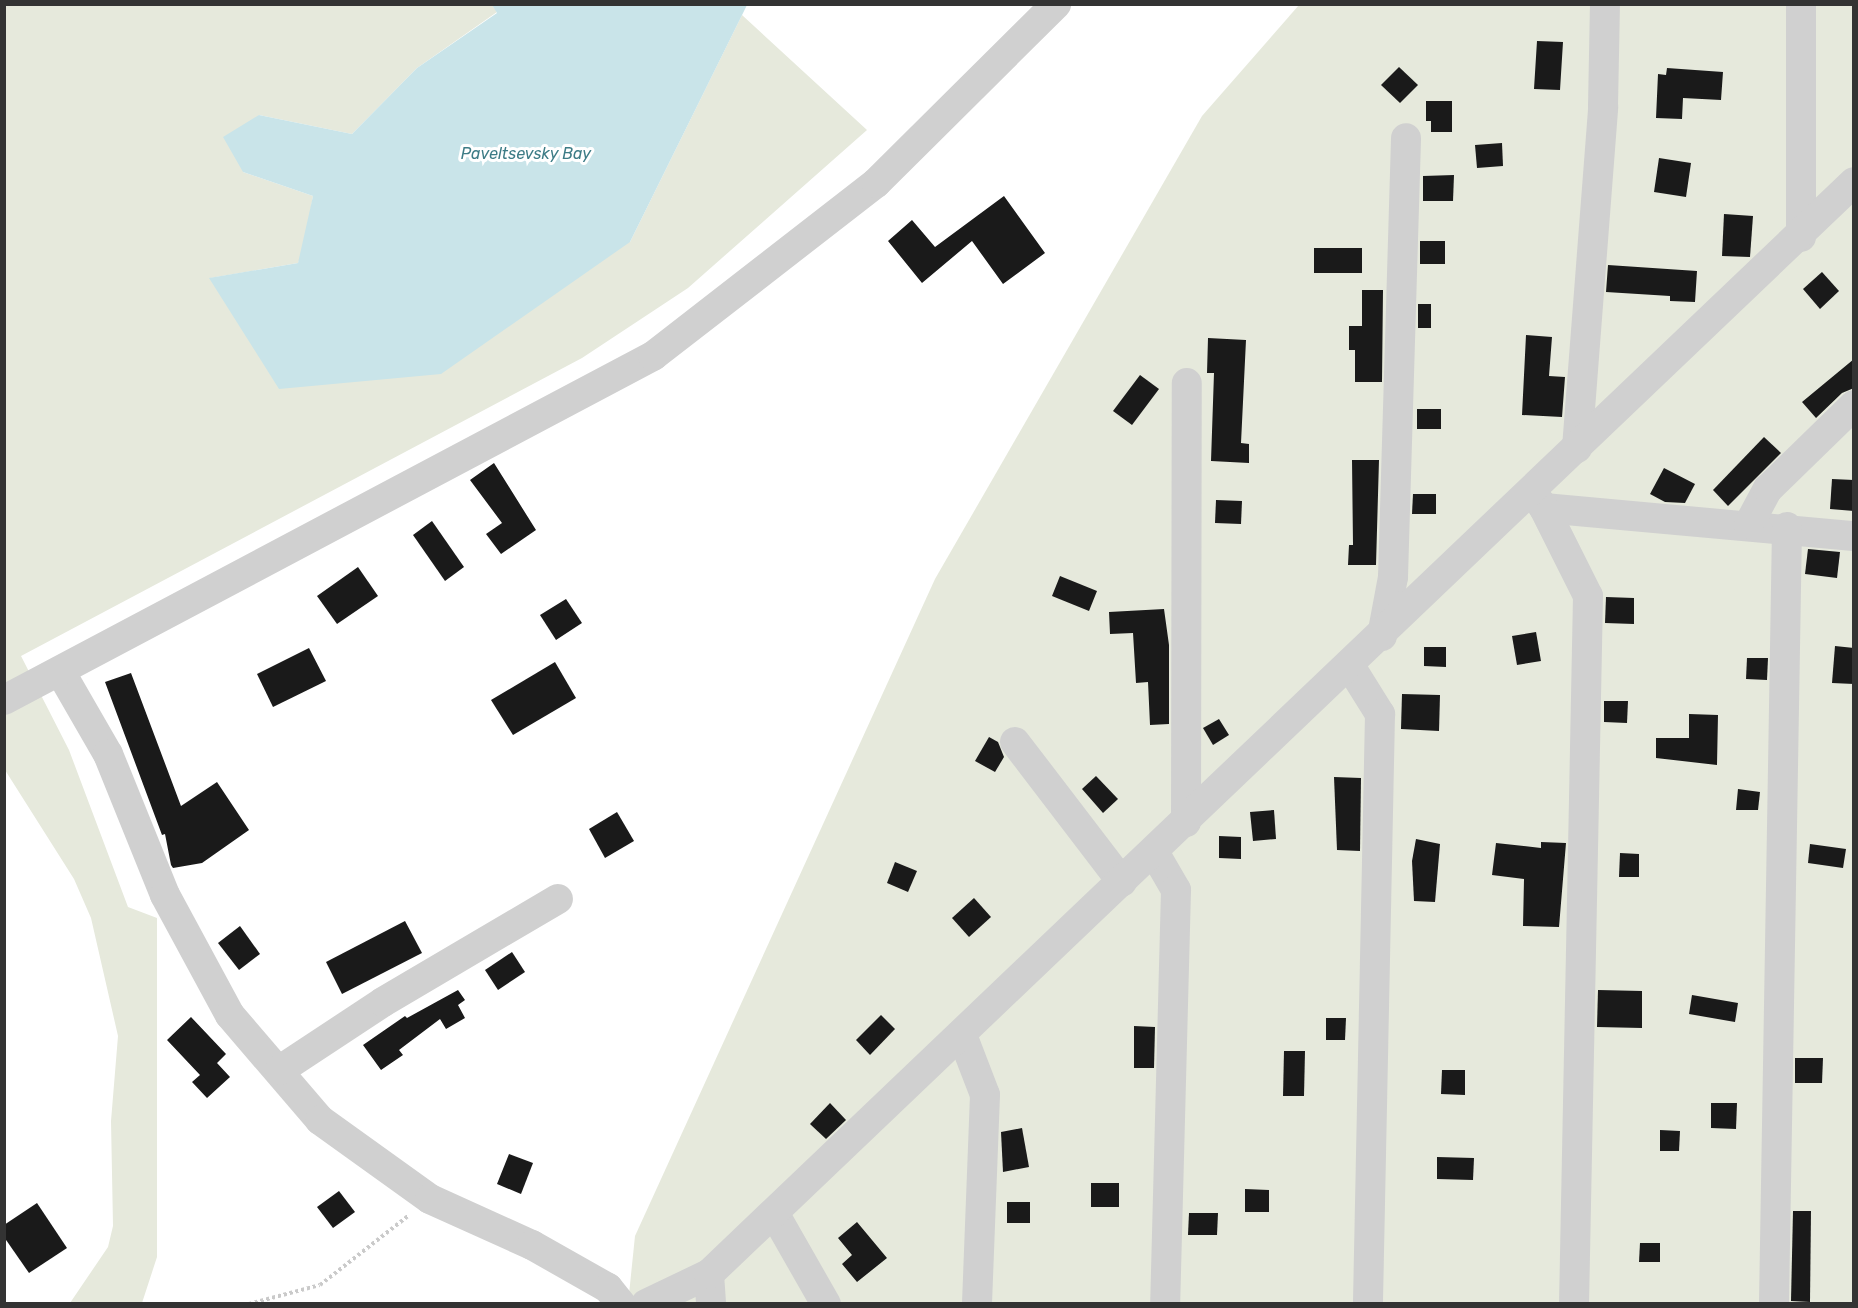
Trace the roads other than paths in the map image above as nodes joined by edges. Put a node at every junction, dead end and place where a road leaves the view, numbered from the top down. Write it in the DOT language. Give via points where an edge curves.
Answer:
graph roads {
  1 [pos="1056,4"];
  2 [pos="1605,4"];
  3 [pos="1801,4"];
  4 [pos="1406,138"];
  5 [pos="1854,182"];
  6 [pos="1801,237"];
  7 [pos="1187,383"];
  8 [pos="1854,405"];
  9 [pos="1577,448"];
  10 [pos="1538,500"];
  11 [pos="1749,524"];
  12 [pos="1787,527"];
  13 [pos="1854,536"];
  14 [pos="1382,636"];
  15 [pos="1350,666"];
  16 [pos="60,670"];
  17 [pos="4,700"];
  18 [pos="1015,742"];
  19 [pos="1186,822"];
  20 [pos="1154,852"];
  21 [pos="1122,882"];
  22 [pos="558,899"];
  23 [pos="962,1035"];
  24 [pos="280,1070"];
  25 [pos="774,1213"];
  26 [pos="709,1274"];
  27 [pos="621,1304"];
  28 [pos="646,1304"];
  29 [pos="711,1304"];
  30 [pos="826,1304"];
  31 [pos="977,1304"];
  32 [pos="1165,1304"];
  33 [pos="1368,1304"];
  34 [pos="1574,1304"];
  35 [pos="1774,1304"];
  1 -- 16 [label="street" via="876,183 653,356"];
  2 -- 9 [label="street" via="1603,106"];
  3 -- 6 [label="street"];
  4 -- 14 [label="street" via="1393,577"];
  5 -- 6 [label="street"];
  6 -- 9 [label="street"];
  7 -- 19 [label="street"];
  8 -- 11 [label="street" via="1768,489"];
  9 -- 10 [label="street"];
  10 -- 11 [label="street"];
  10 -- 14 [label="street"];
  10 -- 34 [label="street" via="1588,596"];
  11 -- 12 [label="street"];
  12 -- 13 [label="street"];
  12 -- 35 [label="street"];
  14 -- 15 [label="street"];
  15 -- 19 [label="street"];
  15 -- 33 [label="street" via="1380,714"];
  16 -- 17 [label="street"];
  16 -- 24 [label="street" via="108,754 165,895 230,1015"];
  18 -- 21 [label="street"];
  19 -- 20 [label="street"];
  20 -- 21 [label="street"];
  20 -- 32 [label="street" via="1176,890"];
  21 -- 23 [label="street"];
  22 -- 24 [label="street" via="383,1002"];
  23 -- 25 [label="street"];
  23 -- 31 [label="street" via="985,1095"];
  24 -- 27 [label="street" via="320,1120 430,1199 532,1245 608,1288"];
  25 -- 26 [label="street"];
  25 -- 30 [label="street"];
  26 -- 28 [label="street"];
  26 -- 29 [label="street"];
}
